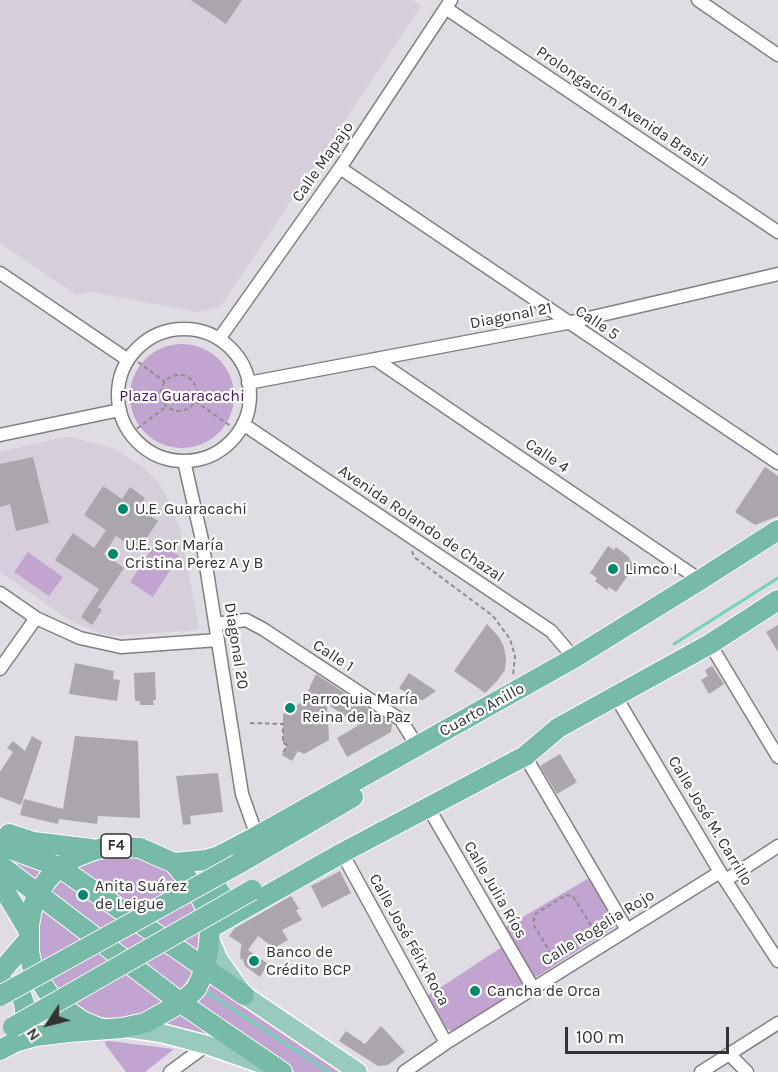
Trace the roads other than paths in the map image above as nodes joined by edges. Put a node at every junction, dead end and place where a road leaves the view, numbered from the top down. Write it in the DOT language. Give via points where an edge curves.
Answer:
graph roads {
  1 [pos="698,0"];
  2 [pos="449,4"];
  3 [pos="778,55"];
  4 [pos="340,168"];
  5 [pos="778,232"];
  6 [pos="0,273"];
  7 [pos="778,274"];
  8 [pos="567,323"];
  9 [pos="219,339"];
  10 [pos="129,358"];
  11 [pos="375,359"];
  12 [pos="248,383"];
  13 [pos="120,410"];
  14 [pos="241,428"];
  15 [pos="0,435"];
  16 [pos="184,461"];
  17 [pos="778,463"];
  18 [pos="778,530"];
  19 [pos="700,580"];
  20 [pos="0,593"];
  21 [pos="778,600"];
  22 [pos="36,618"];
  23 [pos="215,624"];
  24 [pos="218,640"];
  25 [pos="710,644"];
  26 [pos="574,658"];
  27 [pos="0,669"];
  28 [pos="616,698"];
  29 [pos="558,728"];
  30 [pos="417,746"];
  31 [pos="525,756"];
  32 [pos="778,757"];
  33 [pos="428,807"];
  34 [pos="0,831"];
  35 [pos="257,836"];
  36 [pos="0,845"];
  37 [pos="778,846"];
  38 [pos="94,850"];
  39 [pos="342,853"];
  40 [pos="219,856"];
  41 [pos="174,863"];
  42 [pos="0,865"];
  43 [pos="59,867"];
  44 [pos="723,876"];
  45 [pos="0,882"];
  46 [pos="39,893"];
  47 [pos="254,895"];
  48 [pos="627,930"];
  49 [pos="209,933"];
  50 [pos="29,935"];
  51 [pos="778,961"];
  52 [pos="205,970"];
  53 [pos="0,973"];
  54 [pos="0,983"];
  55 [pos="533,988"];
  56 [pos="244,995"];
  57 [pos="0,996"];
  58 [pos="181,1003"];
  59 [pos="778,1023"];
  60 [pos="122,1028"];
  61 [pos="101,1029"];
  62 [pos="7,1038"];
  63 [pos="446,1043"];
  64 [pos="207,1045"];
  65 [pos="729,1053"];
  66 [pos="170,1072"];
  67 [pos="282,1072"];
  68 [pos="358,1072"];
  69 [pos="404,1072"];
  70 [pos="701,1072"];
  71 [pos="747,1072"];
  1 -- 3 [label="street"];
  2 -- 4 [label="street, Calle Mapajo"];
  2 -- 5 [label="street, Prolongación Avenida Brasil"];
  4 -- 8 [label="street, Calle 5"];
  4 -- 9 [label="street, Calle Mapajo"];
  6 -- 10 [label="street"];
  7 -- 8 [label="street, Diagonal 21"];
  8 -- 11 [label="street, Diagonal 21"];
  8 -- 17 [label="street, Calle 5"];
  9 -- 10 [label="street" via="186,329 169,331 153,336"];
  9 -- 12 [label="street" via="243,366"];
  10 -- 13 [label="street" via="118,393"];
  11 -- 12 [label="street, Diagonal 21"];
  11 -- 19 [label="street, Calle 4"];
  12 -- 14 [label="street" via="248,411"];
  13 -- 15 [label="street"];
  13 -- 16 [label="street" via="143,447 162,457"];
  14 -- 16 [label="street" via="219,451 202,459"];
  14 -- 26 [label="street, Avenida Rolando de Chazal" via="551,631"];
  16 -- 23 [label="street, Diagonal 20"];
  18 -- 19 [label="highway, Cuarto Anillo"];
  19 -- 26 [label="highway, Cuarto Anillo"];
  20 -- 22 [label="street"];
  21 -- 25 [label="highway"];
  22 -- 24 [label="street" via="80,638 121,647"];
  22 -- 27 [label="street"];
  23 -- 24 [label="street, Diagonal 20"];
  23 -- 30 [label="street, Calle 1" via="246,621 263,629 400,720"];
  24 -- 35 [label="street, Diagonal 20" via="242,794"];
  25 -- 28 [label="highway"];
  25 -- 32 [label="street"];
  26 -- 30 [label="highway, Cuarto Anillo"];
  26 -- 57 [label="highway, bridge" via="497,713 238,864"];
  28 -- 29 [label="highway"];
  28 -- 44 [label="street, Calle José M. Carrillo"];
  29 -- 31 [label="highway"];
  29 -- 47 [label="highway" via="520,744"];
  30 -- 35 [label="highway, Cuarto Anillo"];
  31 -- 33 [label="highway"];
  31 -- 48 [label="street"];
  33 -- 39 [label="highway"];
  33 -- 55 [label="street, Calle Julia Ríos"];
  34 -- 38 [label="highway, F4" via="33,842"];
  35 -- 40 [label="highway, Cuarto Anillo"];
  36 -- 43 [label="highway"];
  37 -- 44 [label="street, Calle Rogelia Rojo"];
  38 -- 41 [label="highway, F4" via="115,846 140,848"];
  38 -- 43 [label="highway, F4"];
  39 -- 47 [label="highway"];
  39 -- 63 [label="street, Calle José Félix Roca"];
  40 -- 41 [label="highway, Cuarto Anillo"];
  40 -- 47 [label="highway" via="213,874 219,893 236,904 247,904"];
  41 -- 49 [label="highway, F4" via="205,906"];
  42 -- 46 [label="highway"];
  43 -- 46 [label="highway, F4"];
  43 -- 52 [label="highway"];
  44 -- 48 [label="street, Calle Rogelia Rojo"];
  44 -- 51 [label="street, Calle José M. Carrillo"];
  45 -- 50 [label="highway, F4"];
  46 -- 50 [label="highway, F4" via="32,909"];
  46 -- 58 [label="highway"];
  47 -- 49 [label="highway"];
  47 -- 62 [label="highway, bridge"];
  48 -- 55 [label="street, Calle Rogelia Rojo"];
  49 -- 52 [label="highway, F4"];
  49 -- 56 [label="main road" via="219,960"];
  50 -- 53 [label="highway, F4"];
  50 -- 61 [label="highway, F4" via="33,966 48,993 82,1021"];
  52 -- 56 [label="highway"];
  52 -- 58 [label="highway, F4" via="196,989"];
  54 -- 62 [label="highway" via="15,990 25,1007 25,1016"];
  55 -- 63 [label="street, Calle Rogelia Rojo"];
  56 -- 68 [label="main road"];
  58 -- 60 [label="highway, F4" via="145,1023"];
  58 -- 67 [label="highway"];
  59 -- 65 [label="street"];
  60 -- 61 [label="highway, F4"];
  60 -- 64 [label="main road"];
  61 -- 62 [label="highway, F4"];
  63 -- 69 [label="street, Calle Rogelia Rojo"];
  64 -- 66 [label="street"];
  64 -- 67 [label="main road"];
  65 -- 70 [label="street"];
  65 -- 71 [label="street"];
}
